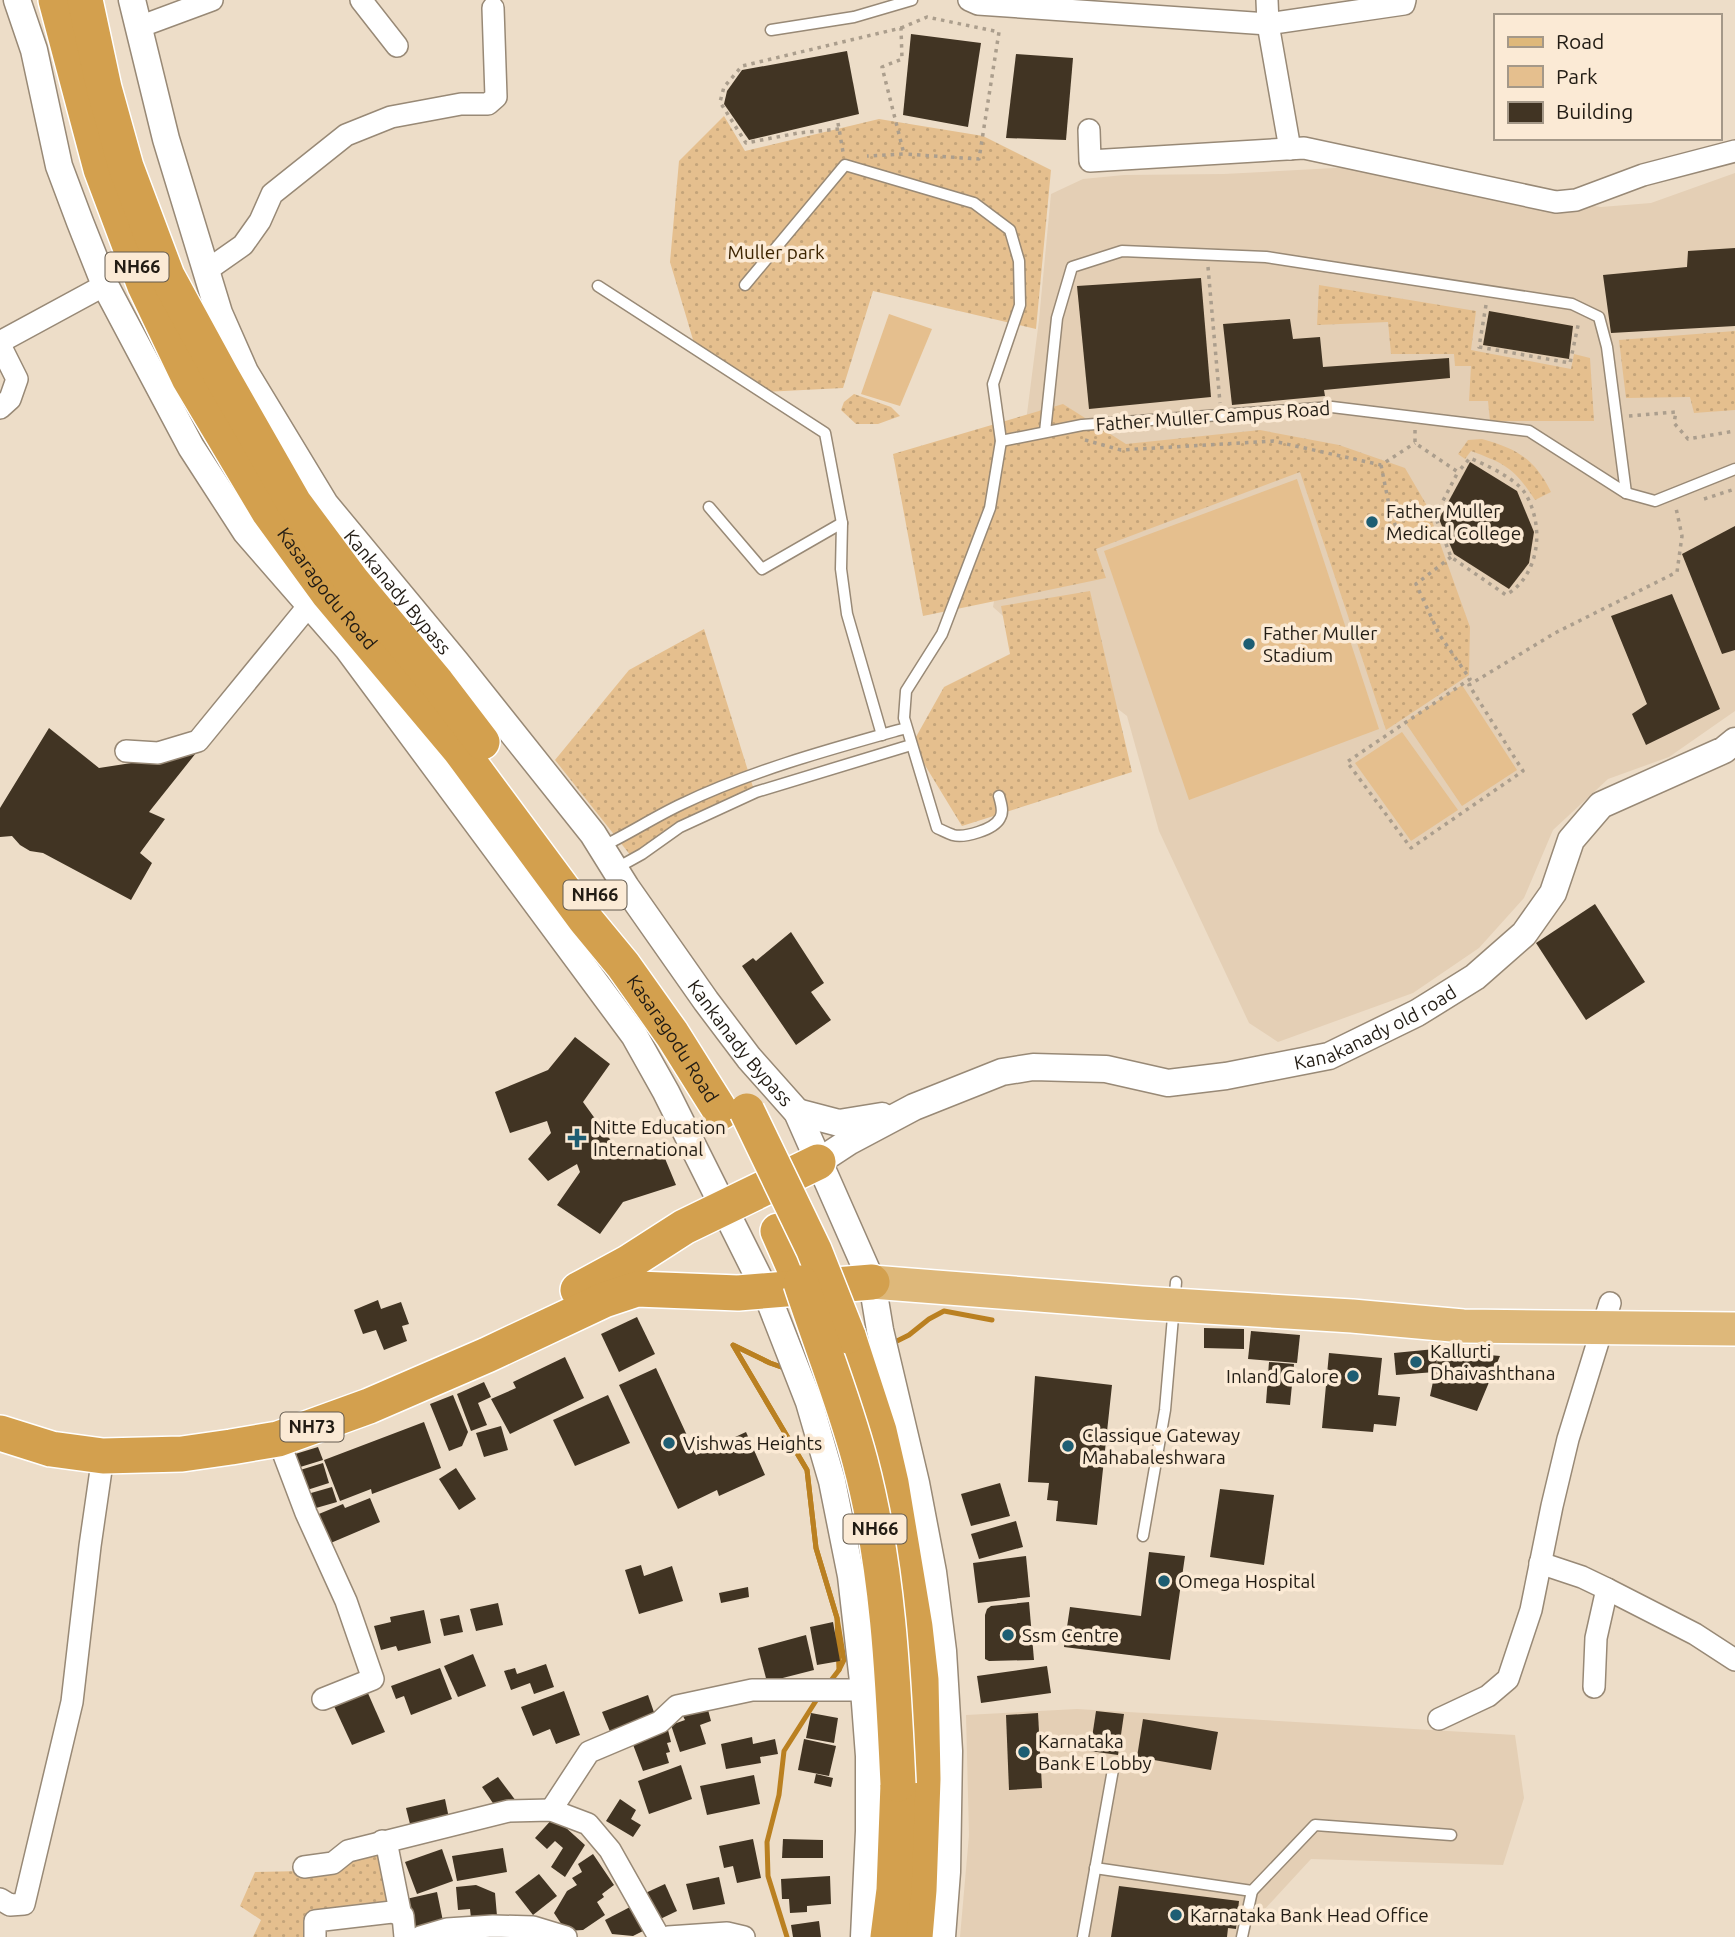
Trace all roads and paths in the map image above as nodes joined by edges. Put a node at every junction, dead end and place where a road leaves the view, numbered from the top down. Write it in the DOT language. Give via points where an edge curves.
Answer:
graph roads {
  1 [pos="18,0"];
  2 [pos="56,0"];
  3 [pos="85,0"];
  4 [pos="132,0"];
  5 [pos="212,0"];
  6 [pos="361,0"];
  7 [pos="912,0"];
  8 [pos="969,0"];
  9 [pos="1268,0"];
  10 [pos="1405,0"];
  11 [pos="493,8"];
  12 [pos="1268,24"];
  13 [pos="139,27"];
  14 [pos="901,27"];
  15 [pos="771,30"];
  16 [pos="397,46"];
  17 [pos="1089,130"];
  18 [pos="1290,149"];
  19 [pos="1735,151"];
  20 [pos="904,154"];
  21 [pos="845,161"];
  22 [pos="1207,262"];
  23 [pos="206,271"];
  24 [pos="105,285"];
  25 [pos="745,285"];
  26 [pos="598,286"];
  27 [pos="1487,298"];
  28 [pos="1580,316"];
  29 [pos="0,344"];
  30 [pos="0,408"];
  31 [pos="1222,415"];
  32 [pos="1622,417"];
  33 [pos="1415,418"];
  34 [pos="1735,431"];
  35 [pos="1048,432"];
  36 [pos="1001,441"];
  37 [pos="1415,443"];
  38 [pos="1381,465"];
  39 [pos="1735,469"];
  40 [pos="1458,471"];
  41 [pos="1735,489"];
  42 [pos="1626,493"];
  43 [pos="1699,500"];
  44 [pos="709,507"];
  45 [pos="1676,508"];
  46 [pos="842,523"];
  47 [pos="1397,530"];
  48 [pos="1451,557"];
  49 [pos="310,604"];
  50 [pos="1470,679"];
  51 [pos="1469,685"];
  52 [pos="906,728"];
  53 [pos="883,734"];
  54 [pos="1735,741"];
  55 [pos="911,744"];
  56 [pos="126,751"];
  57 [pos="999,796"];
  58 [pos="608,858"];
  59 [pos="914,1107"];
  60 [pos="734,1112"];
  61 [pos="797,1112"];
  62 [pos="818,1162"];
  63 [pos="723,1209"];
  64 [pos="872,1282"];
  65 [pos="766,1292"];
  66 [pos="1175,1294"];
  67 [pos="1606,1316"];
  68 [pos="1735,1329"];
  69 [pos="0,1413"];
  70 [pos="0,1433"];
  71 [pos="278,1439"];
  72 [pos="103,1455"];
  73 [pos="1143,1536"];
  74 [pos="1540,1563"];
  75 [pos="1607,1589"];
  76 [pos="1735,1660"];
  77 [pos="1594,1688"];
  78 [pos="864,1690"];
  79 [pos="323,1699"];
  80 [pos="1439,1719"];
  81 [pos="1114,1764"];
  82 [pos="911,1781"];
  83 [pos="551,1810"];
  84 [pos="1451,1835"];
  85 [pos="382,1842"];
  86 [pos="304,1867"];
  87 [pos="1095,1868"];
  88 [pos="1252,1891"];
  89 [pos="0,1899"];
  90 [pos="401,1916"];
  91 [pos="315,1937"];
  92 [pos="405,1937"];
  93 [pos="420,1937"];
  94 [pos="566,1937"];
  95 [pos="659,1937"];
  96 [pos="668,1937"];
  97 [pos="744,1937"];
  98 [pos="864,1937"];
  99 [pos="888,1937"];
  100 [pos="915,1937"];
  101 [pos="942,1937"];
  102 [pos="1083,1937"];
  103 [pos="1242,1937"];
  1 -- 24 [label="street" via="34,50 59,166"];
  2 -- 60 [label="highway, Kasaragodu Road / NH66" via="101,169 145,286 188,378 269,512 328,593 460,750"];
  3 -- 60 [label="highway, Kasaragodu Road / NH66" via="126,167 167,276 220,375 295,503 352,581 438,683 680,1003"];
  4 -- 13 [label="street, Kankanady Bypass"];
  5 -- 13 [label="street"];
  6 -- 16 [label="street"];
  7 -- 15 [label="lane" via="854,17"];
  8 -- 12 [label="street"];
  9 -- 12 [label="street"];
  10 -- 12 [label="street" via="1404,4"];
  11 -- 23 [label="street" via="496,97 488,104 461,104 391,117 346,135 272,194 243,245"];
  12 -- 18 [label="street"];
  13 -- 23 [label="street, Kankanady Bypass" via="166,139"];
  14 -- 20 [label="path" via="902,59 882,67"];
  14 -- 20 [label="path" via="927,18 999,32 979,159"];
  14 -- 21 [label="path" via="742,66 724,88 719,102 746,143 838,126"];
  17 -- 18 [label="street" via="1090,161"];
  18 -- 19 [label="street" via="1304,148 1556,202 1576,200 1643,175"];
  20 -- 21 [label="path"];
  21 -- 25 [label="lane"];
  21 -- 36 [label="lane" via="974,203 1010,230 1019,261 1020,305 993,384"];
  22 -- 31 [label="path"];
  23 -- 58 [label="street, Kankanady Bypass" via="245,372 325,504 456,662"];
  24 -- 29 [label="street"];
  24 -- 49 [label="street" via="191,447 239,522"];
  26 -- 46 [label="lane" via="825,433"];
  27 -- 28 [label="path" via="1479,346 1570,363"];
  29 -- 30 [label="street" via="17,379 10,399"];
  31 -- 33 [label="lane, Father Muller Campus Road" via="1332,407"];
  31 -- 35 [label="lane, Father Muller Campus Road" via="1082,425"];
  32 -- 34 [label="path" via="1676,412 1674,423 1688,439"];
  33 -- 37 [label="path"];
  33 -- 42 [label="lane, Father Muller Campus Road" via="1529,431"];
  35 -- 36 [label="lane, Father Muller Campus Road"];
  35 -- 38 [label="path" via="1121,450 1273,441"];
  35 -- 42 [label="lane" via="1057,317 1072,267 1122,251 1266,257 1573,304 1599,317"];
  36 -- 52 [label="lane" via="990,508 942,634 906,691"];
  37 -- 38 [label="path"];
  37 -- 40 [label="path"];
  38 -- 47 [label="path"];
  39 -- 42 [label="lane, Father Muller Campus Road" via="1655,501"];
  40 -- 48 [label="path" via="1435,516"];
  40 -- 48 [label="path" via="1470,458 1524,491 1536,521 1536,555 1518,587 1506,595"];
  41 -- 43 [label="path"];
  44 -- 46 [label="lane" via="762,569"];
  45 -- 51 [label="path" via="1682,536 1677,572 1555,633"];
  46 -- 53 [label="lane" via="841,569 847,614"];
  48 -- 50 [label="path" via="1416,584 1439,634"];
  49 -- 56 [label="street" via="198,741 158,753"];
  49 -- 63 [label="street" via="634,1035"];
  50 -- 51 [label="path"];
  50 -- 51 [label="path" via="1346,762 1411,848 1523,771"];
  52 -- 53 [label="lane"];
  52 -- 55 [label="lane"];
  53 -- 58 [label="lane" via="738,780 680,804 627,835"];
  54 -- 59 [label="street, Kanakanady old road" via="1601,805 1571,840 1553,893 1524,934 1475,977 1417,1013 1329,1056 1168,1083 1106,1069 1033,1067 1002,1072"];
  55 -- 57 [label="lane" via="937,828 955,835 973,834 994,824 1002,810"];
  55 -- 58 [label="lane" via="756,792 680,827 642,854"];
  58 -- 61 [label="street, Kankanady Bypass" via="749,1058"];
  59 -- 61 [label="street" via="839,1123"];
  59 -- 62 [label="street"];
  60 -- 82 [label="highway, NH66, bridge" via="802,1283 861,1463 877,1541"];
  61 -- 62 [label="street"];
  62 -- 63 [label="highway, NH73"];
  62 -- 64 [label="street"];
  63 -- 65 [label="street"];
  63 -- 69 [label="highway, NH73" via="684,1227 596,1282 479,1337 386,1379 274,1420 181,1435 104,1436 55,1430"];
  64 -- 65 [label="highway, NH73"];
  64 -- 66 [label="main road"];
  64 -- 101 [label="street" via="916,1483 943,1651 949,1751"];
  65 -- 71 [label="highway, NH73" via="637,1289 418,1386"];
  65 -- 78 [label="street" via="809,1402 835,1494"];
  66 -- 67 [label="main road" via="1464,1326"];
  66 -- 73 [label="lane" via="1165,1410"];
  67 -- 68 [label="main road"];
  67 -- 74 [label="street" via="1568,1439"];
  70 -- 72 [label="highway, NH73" via="51,1449"];
  71 -- 72 [label="highway, NH73" via="182,1454"];
  71 -- 79 [label="street" via="346,1601 373,1679"];
  72 -- 89 [label="street" via="72,1702 24,1904 10,1905"];
  74 -- 75 [label="street"];
  74 -- 80 [label="street" via="1531,1610 1508,1679 1488,1696"];
  75 -- 76 [label="street"];
  75 -- 77 [label="street" via="1596,1638"];
  78 -- 83 [label="street" via="752,1690 677,1706 660,1722 589,1752"];
  78 -- 98 [label="street" via="869,1831"];
  81 -- 87 [label="lane"];
  82 -- 99 [label="highway, NH66"];
  82 -- 100 [label="highway, NH66" via="919,1890"];
  83 -- 85 [label="street" via="509,1811"];
  83 -- 95 [label="street" via="588,1824 610,1850"];
  84 -- 88 [label="lane" via="1315,1825"];
  85 -- 86 [label="street" via="348,1851 333,1863"];
  85 -- 90 [label="street" via="388,1851"];
  87 -- 88 [label="lane"];
  87 -- 102 [label="lane"];
  88 -- 103 [label="lane"];
  90 -- 91 [label="street" via="392,1912 315,1921"];
  90 -- 92 [label="street"];
  93 -- 94 [label="street" via="493,1926 533,1927"];
  96 -- 97 [label="street" via="727,1933"];
}
